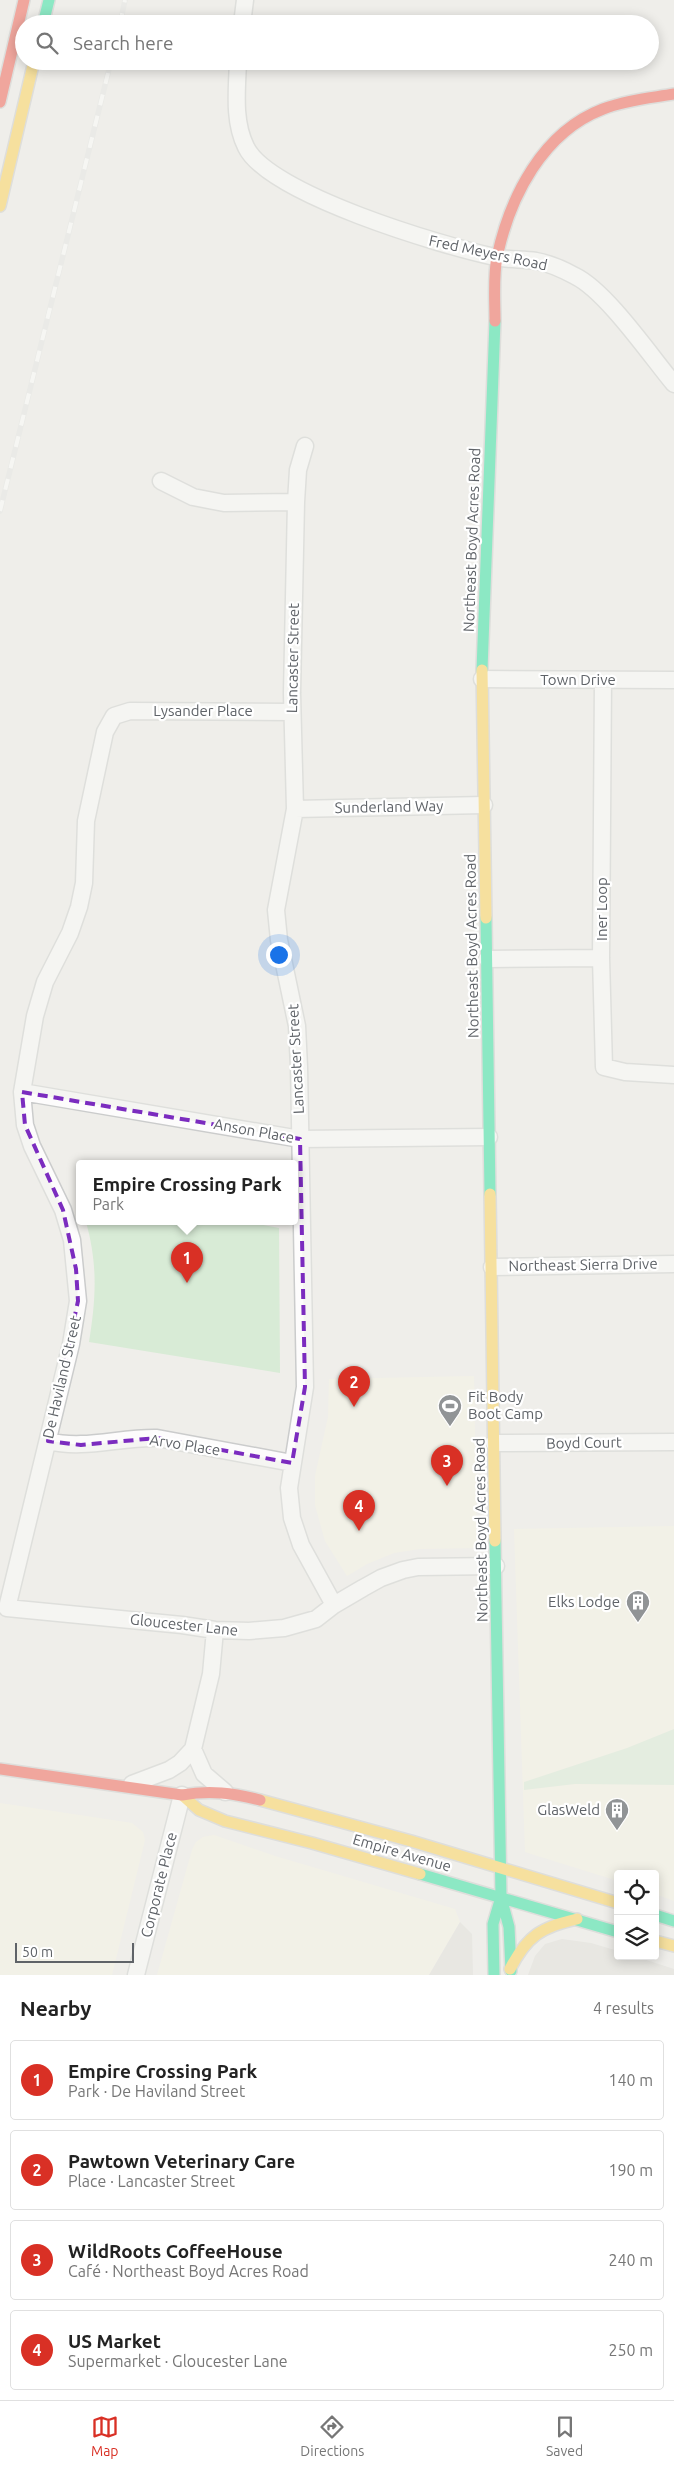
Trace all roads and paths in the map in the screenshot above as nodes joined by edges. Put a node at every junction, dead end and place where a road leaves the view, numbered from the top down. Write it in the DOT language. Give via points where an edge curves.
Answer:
graph roads {
  1 [pos="24,0"];
  2 [pos="49,0"];
  3 [pos="245,0"];
  4 [pos="20,15"];
  5 [pos="45,15"];
  6 [pos="243,15"];
  7 [pos="15,38"];
  8 [pos="32,70"];
  9 [pos="238,70"];
  10 [pos="674,94"];
  11 [pos="0,102"];
  12 [pos="0,206"];
  13 [pos="497,258"];
  14 [pos="674,384"];
  15 [pos="305,446"];
  16 [pos="161,482"];
  17 [pos="296,502"];
  18 [pos="482,679"];
  19 [pos="603,680"];
  20 [pos="674,680"];
  21 [pos="292,712"];
  22 [pos="114,716"];
  23 [pos="484,805"];
  24 [pos="295,809"];
  25 [pos="601,958"];
  26 [pos="487,959"];
  27 [pos="674,1075"];
  28 [pos="22,1092"];
  29 [pos="489,1137"];
  30 [pos="300,1139"];
  31 [pos="674,1264"];
  32 [pos="492,1267"];
  33 [pos="48,1441"];
  34 [pos="674,1442"];
  35 [pos="494,1444"];
  36 [pos="292,1463"];
  37 [pos="496,1566"];
  38 [pos="334,1605"];
  39 [pos="7,1608"];
  40 [pos="215,1630"];
  41 [pos="193,1749"];
  42 [pos="0,1768"];
  43 [pos="125,1787"];
  44 [pos="225,1792"];
  45 [pos="182,1796"];
  46 [pos="501,1867"];
  47 [pos="501,1897"];
  48 [pos="614,1902"];
  49 [pos="659,1917"];
  50 [pos="578,1919"];
  51 [pos="674,1921"];
  52 [pos="614,1931"];
  53 [pos="659,1942"];
  54 [pos="674,1946"];
  55 [pos="510,1972"];
  56 [pos="136,1975"];
  57 [pos="494,1975"];
  1 -- 4 [label="main road"];
  2 -- 5 [label="main road"];
  3 -- 6 [label="street"];
  7 -- 11 [label="main road"];
  8 -- 12 [label="main road"];
  9 -- 13 [label="street, Fred Meyers Road" via="238,123 246,148 258,164 315,196 403,232"];
  10 -- 13 [label="main road, Northeast Boyd Acres Road" via="605,109 572,124 558,135 525,179 511,211"];
  13 -- 14 [label="street, Fred Meyers Road" via="538,261 576,276 600,294"];
  13 -- 18 [label="main road, Northeast Boyd Acres Road"];
  15 -- 17 [label="street, Lancaster Street" via="298,470"];
  16 -- 17 [label="street" via="193,497 224,503"];
  17 -- 21 [label="street, Lancaster Street"];
  18 -- 19 [label="street, Town Drive"];
  18 -- 23 [label="main road, Northeast Boyd Acres Road"];
  19 -- 20 [label="street, Town Drive"];
  19 -- 25 [label="street, Iner Loop"];
  21 -- 22 [label="street, Lysander Place" via="130,711"];
  21 -- 24 [label="street, Lancaster Street"];
  22 -- 28 [label="street, De Haviland Street" via="104,732 86,821 84,883 79,906 70,933 45,982 35,1016"];
  23 -- 24 [label="street, Sunderland Way"];
  23 -- 26 [label="main road, Northeast Boyd Acres Road"];
  24 -- 30 [label="street, Lancaster Street" via="276,910 279,940 298,1026"];
  25 -- 26 [label="street"];
  25 -- 27 [label="street, Iner Loop" via="604,1067 625,1072"];
  26 -- 29 [label="main road, Northeast Boyd Acres Road"];
  28 -- 30 [label="street, Anson Place"];
  28 -- 33 [label="street, De Haviland Street" via="27,1132 63,1210 76,1268 77,1310"];
  29 -- 30 [label="street, Anson Place"];
  29 -- 32 [label="main road, Northeast Boyd Acres Road"];
  30 -- 36 [label="street, Lancaster Street" via="305,1387"];
  31 -- 32 [label="street, Northeast Sierra Drive"];
  32 -- 35 [label="main road, Northeast Boyd Acres Road"];
  33 -- 36 [label="street, Arvo Place" via="81,1445 135,1437 157,1438"];
  33 -- 39 [label="street, De Haviland Street"];
  34 -- 35 [label="street, Boyd Court"];
  35 -- 37 [label="main road, Northeast Boyd Acres Road"];
  36 -- 38 [label="street, Lancaster Street" via="289,1488 292,1518 301,1545"];
  37 -- 38 [label="street, Gloucester Lane" via="404,1570 380,1578"];
  37 -- 46 [label="main road, Northeast Boyd Acres Road"];
  38 -- 40 [label="street, Gloucester Lane" via="316,1619 284,1628"];
  39 -- 40 [label="street, Gloucester Lane"];
  40 -- 41 [label="street" via="211,1674"];
  41 -- 43 [label="street" via="168,1770"];
  41 -- 44 [label="street" via="204,1774"];
  42 -- 43 [label="main road, Empire Avenue"];
  43 -- 45 [label="main road, Empire Avenue"];
  44 -- 45 [label="main road, Empire Avenue" via="206,1791"];
  44 -- 46 [label="main road, Empire Avenue"];
  45 -- 47 [label="main road, Empire Avenue" via="199,1810 225,1821"];
  45 -- 56 [label="street, Corporate Place"];
  46 -- 47 [label="main road, Northeast Boyd Acres Road"];
  46 -- 48 [label="main road, Empire Avenue"];
  47 -- 50 [label="main road, Empire Avenue"];
  47 -- 55 [label="main road, Northeast Boyd Acres Road" via="509,1927"];
  47 -- 57 [label="main road, Northeast Boyd Acres Road" via="493,1924"];
  49 -- 51 [label="main road"];
  50 -- 52 [label="main road, Empire Avenue"];
  50 -- 55 [label="main road" via="545,1927 531,1936 520,1947"];
  53 -- 54 [label="main road"];
}
